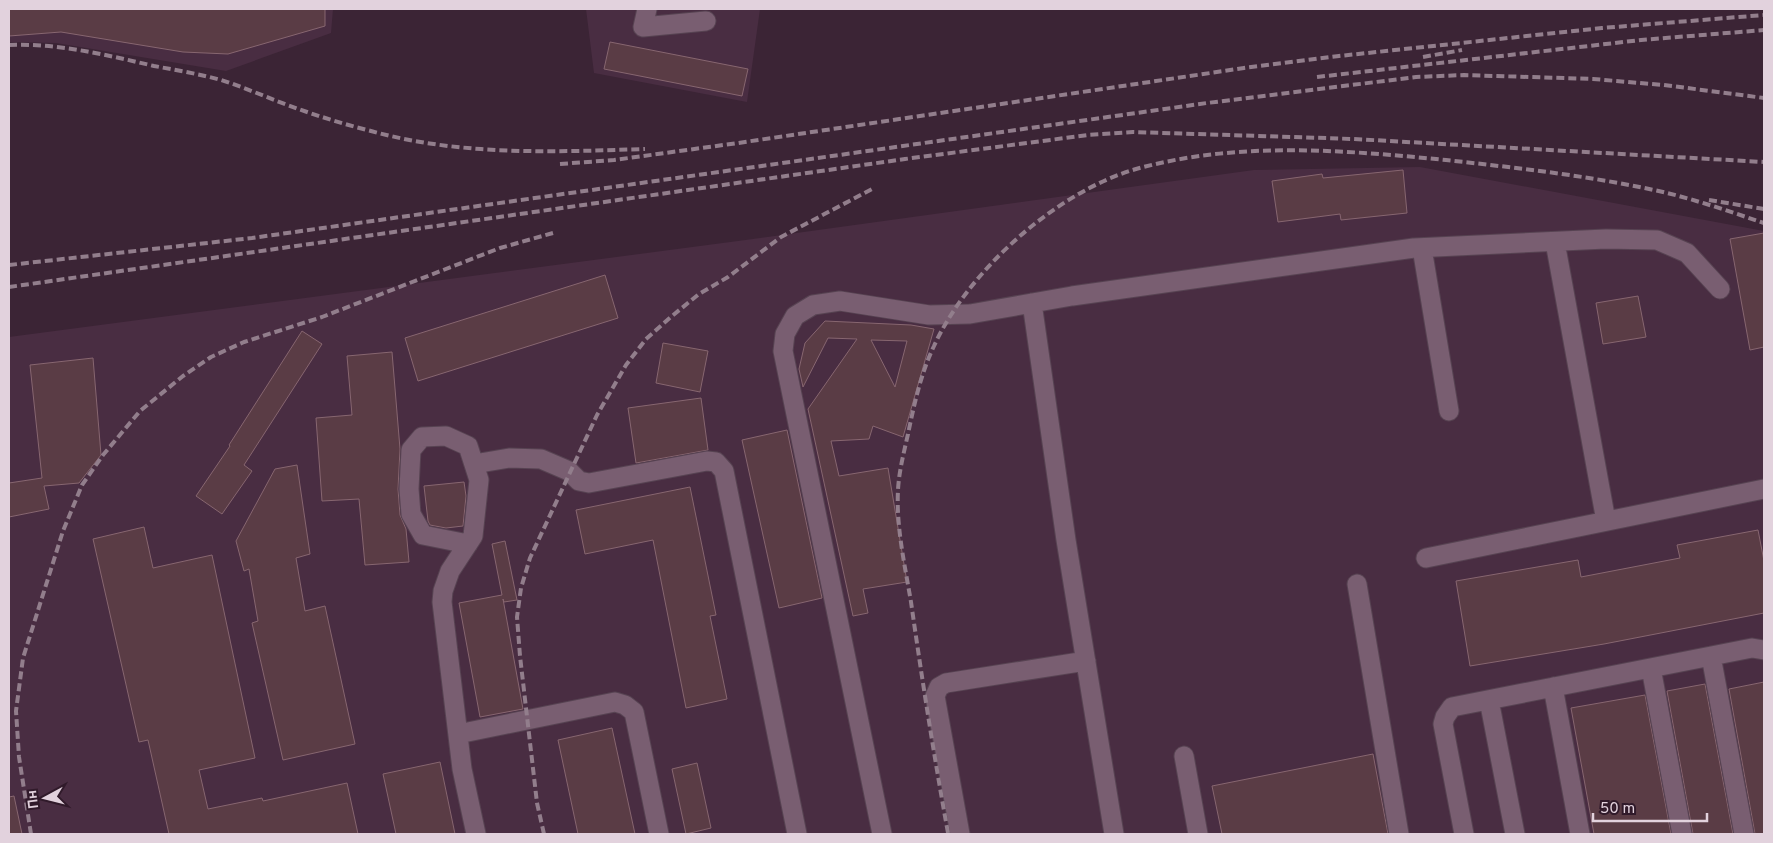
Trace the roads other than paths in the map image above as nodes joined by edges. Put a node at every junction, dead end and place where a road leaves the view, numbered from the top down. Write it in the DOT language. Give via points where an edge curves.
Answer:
graph roads {
  1 [pos="647,9"];
  2 [pos="706,22"];
  3 [pos="1555,242"];
  4 [pos="1422,248"];
  5 [pos="1720,289"];
  6 [pos="1032,303"];
  7 [pos="1449,411"];
  8 [pos="474,464"];
  9 [pos="1764,489"];
  10 [pos="1606,521"];
  11 [pos="468,544"];
  12 [pos="1426,558"];
  13 [pos="1357,584"];
  14 [pos="1764,650"];
  15 [pos="1711,656"];
  16 [pos="1086,661"];
  17 [pos="1652,668"];
  18 [pos="1553,687"];
  19 [pos="1489,700"];
  20 [pos="458,734"];
  21 [pos="1184,756"];
  22 [pos="476,834"];
  23 [pos="659,834"];
  24 [pos="797,834"];
  25 [pos="882,834"];
  26 [pos="960,834"];
  27 [pos="1114,834"];
  28 [pos="1198,834"];
  29 [pos="1399,834"];
  30 [pos="1464,834"];
  31 [pos="1515,834"];
  32 [pos="1580,834"];
  33 [pos="1682,834"];
  34 [pos="1744,834"];
  1 -- 2 [label="lane" via="643,27"];
  3 -- 4 [label="lane"];
  3 -- 5 [label="lane" via="1657,240 1687,253"];
  3 -- 10 [label="lane"];
  4 -- 6 [label="lane"];
  4 -- 7 [label="lane"];
  6 -- 16 [label="lane"];
  6 -- 25 [label="lane" via="970,314 929,315 840,300 814,305 801,312 785,334 783,351"];
  8 -- 11 [label="lane" via="479,480 473,536"];
  8 -- 11 [label="lane" via="468,446 446,436 422,437 411,450 411,514 423,535"];
  8 -- 24 [label="lane" via="509,458 541,459 569,471 579,481 589,483 707,461 716,462 724,470"];
  9 -- 10 [label="lane"];
  10 -- 12 [label="lane"];
  11 -- 20 [label="lane" via="450,571 442,596"];
  13 -- 29 [label="lane"];
  14 -- 15 [label="lane" via="1752,648"];
  15 -- 17 [label="lane"];
  15 -- 34 [label="lane"];
  16 -- 26 [label="lane" via="946,683 939,688 935,696"];
  16 -- 27 [label="lane"];
  17 -- 18 [label="lane"];
  17 -- 33 [label="lane"];
  18 -- 19 [label="lane"];
  18 -- 32 [label="lane"];
  19 -- 30 [label="lane" via="1452,707 1443,724"];
  19 -- 31 [label="lane"];
  20 -- 22 [label="lane"];
  20 -- 23 [label="lane" via="615,702 625,705 634,712"];
  21 -- 28 [label="lane"];
}
